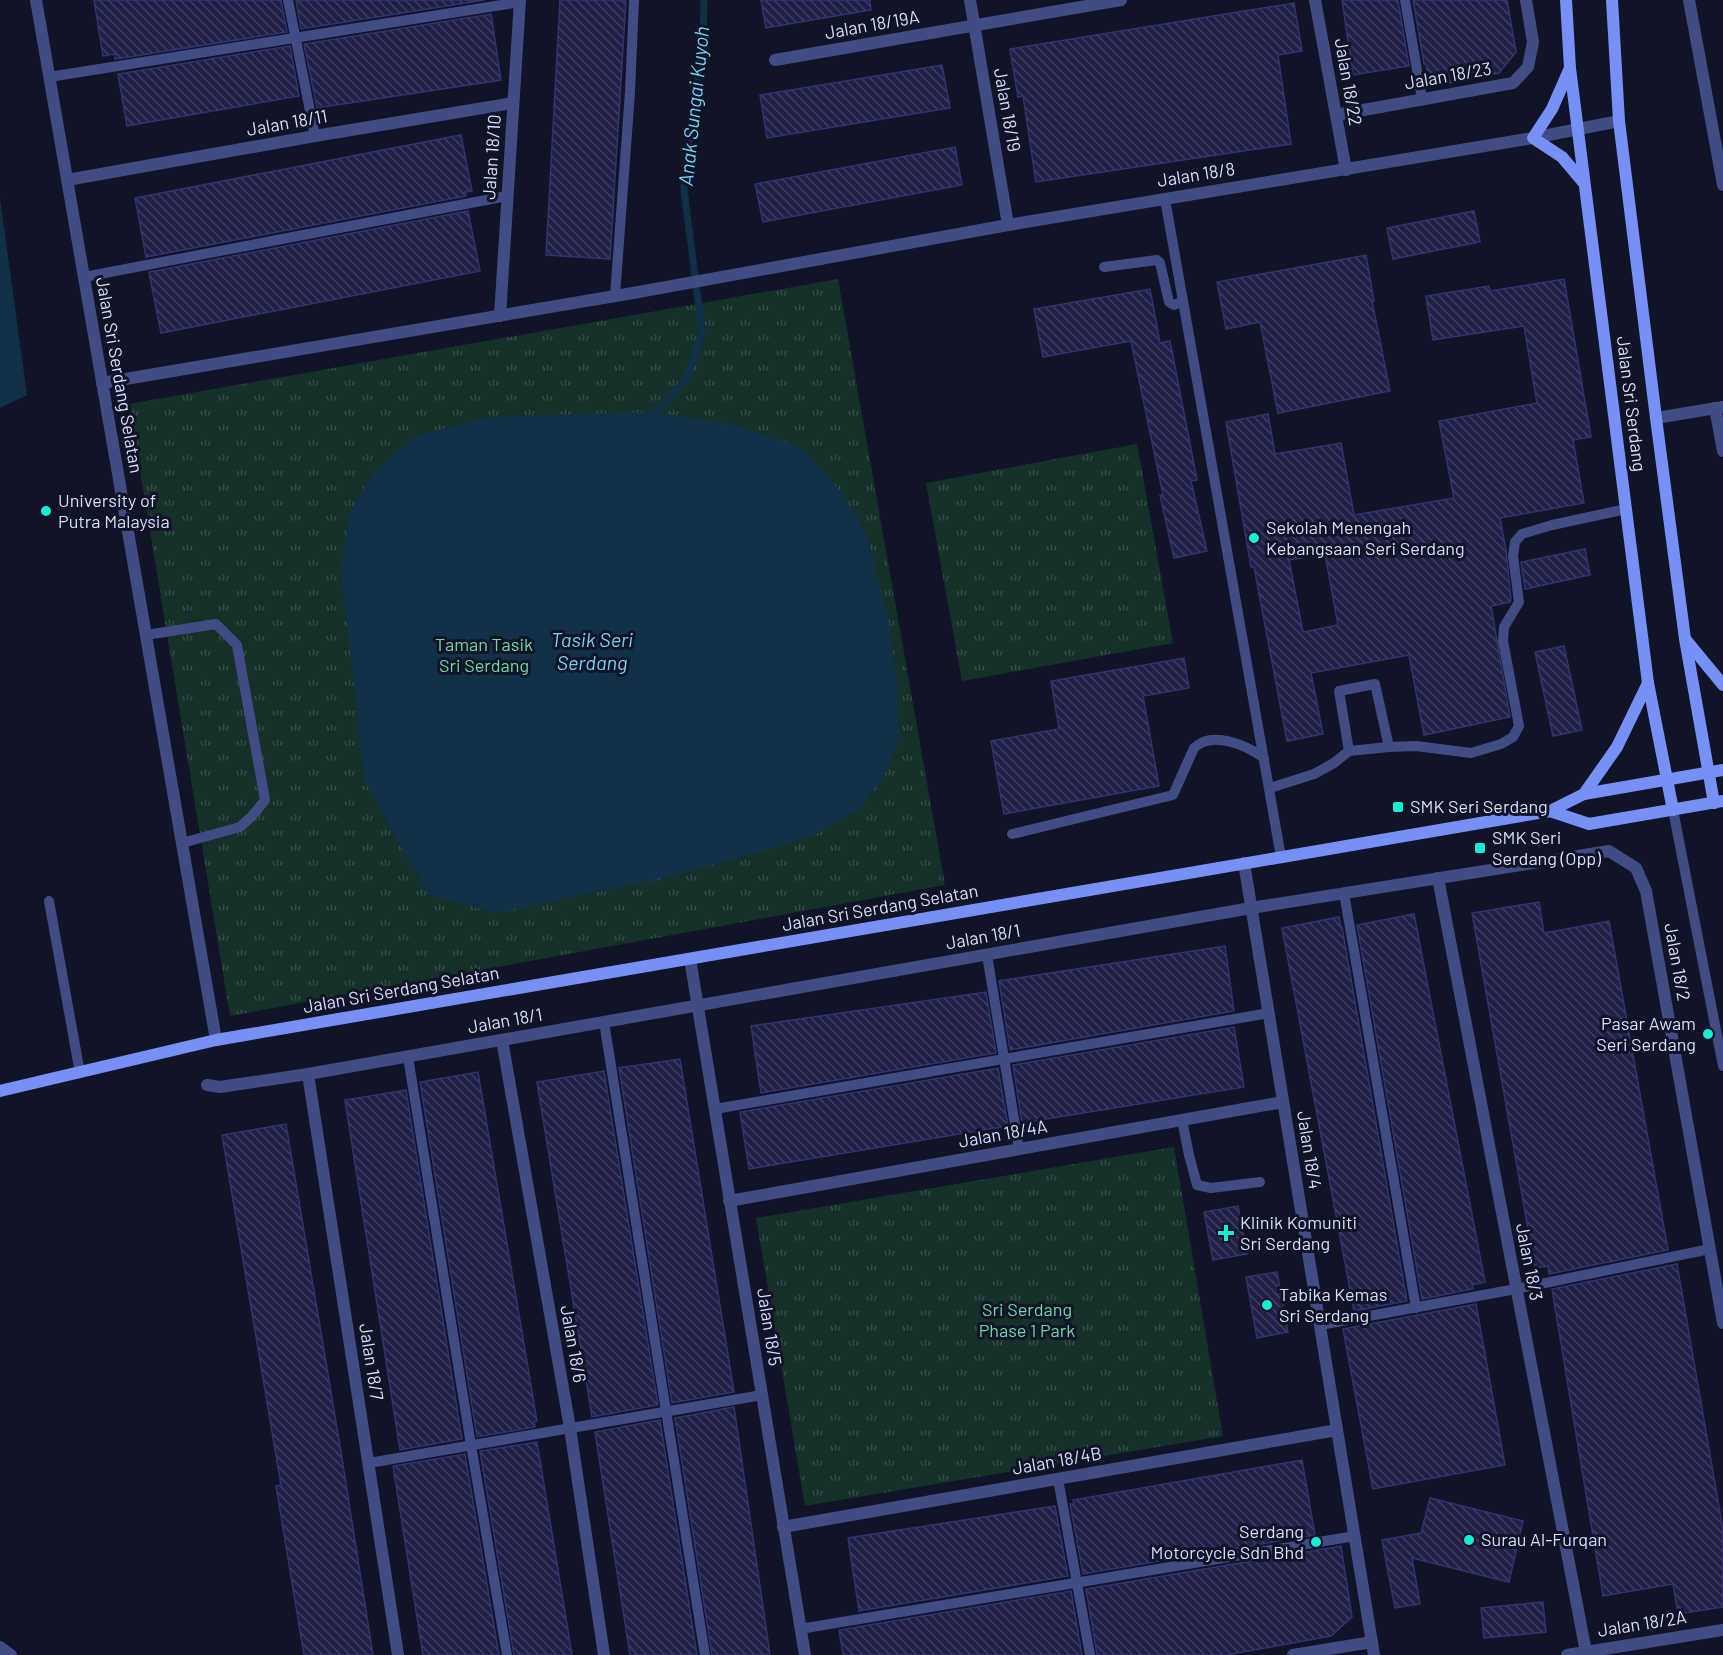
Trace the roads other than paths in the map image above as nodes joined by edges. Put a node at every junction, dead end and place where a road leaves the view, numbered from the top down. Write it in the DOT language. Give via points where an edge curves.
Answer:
graph roads {
  1 [pos="36,0"];
  2 [pos="288,0"];
  3 [pos="634,0"];
  4 [pos="970,0"];
  5 [pos="1121,0"];
  6 [pos="1315,0"];
  7 [pos="1405,0"];
  8 [pos="1526,0"];
  9 [pos="1566,0"];
  10 [pos="1612,0"];
  11 [pos="1689,0"];
  12 [pos="520,1"];
  13 [pos="975,26"];
  14 [pos="296,38"];
  15 [pos="775,60"];
  16 [pos="1570,68"];
  17 [pos="49,77"];
  18 [pos="1422,99"];
  19 [pos="513,103"];
  20 [pos="1336,115"];
  21 [pos="1619,122"];
  22 [pos="1578,130"];
  23 [pos="315,136"];
  24 [pos="1533,138"];
  25 [pos="1346,170"];
  26 [pos="67,180"];
  27 [pos="1584,183"];
  28 [pos="1723,185"];
  29 [pos="507,196"];
  30 [pos="1165,199"];
  31 [pos="1008,225"];
  32 [pos="1104,267"];
  33 [pos="84,277"];
  34 [pos="615,296"];
  35 [pos="1183,301"];
  36 [pos="500,316"];
  37 [pos="102,383"];
  38 [pos="1719,408"];
  39 [pos="1656,418"];
  40 [pos="1723,451"];
  41 [pos="1626,509"];
  42 [pos="146,635"];
  43 [pos="1685,639"];
  44 [pos="1648,683"];
  45 [pos="1723,685"];
  46 [pos="1389,747"];
  47 [pos="1349,751"];
  48 [pos="1264,758"];
  49 [pos="1723,770"];
  50 [pos="1708,772"];
  51 [pos="1667,780"];
  52 [pos="1269,788"];
  53 [pos="1584,794"];
  54 [pos="1718,802"];
  55 [pos="1673,810"];
  56 [pos="1550,811"];
  57 [pos="1012,834"];
  58 [pos="182,843"];
  59 [pos="1281,857"];
  60 [pos="1244,863"];
  61 [pos="1438,878"];
  62 [pos="1646,891"];
  63 [pos="1344,893"];
  64 [pos="48,901"];
  65 [pos="1251,908"];
  66 [pos="987,955"];
  67 [pos="690,959"];
  68 [pos="697,1006"];
  69 [pos="1269,1013"];
  70 [pos="604,1022"];
  71 [pos="216,1040"];
  72 [pos="502,1040"];
  73 [pos="408,1057"];
  74 [pos="1005,1059"];
  75 [pos="1723,1066"];
  76 [pos="80,1073"];
  77 [pos="308,1074"];
  78 [pos="207,1085"];
  79 [pos="0,1091"];
  80 [pos="1283,1102"];
  81 [pos="715,1109"];
  82 [pos="1182,1120"];
  83 [pos="1019,1149"];
  84 [pos="1260,1182"];
  85 [pos="729,1201"];
  86 [pos="1710,1249"];
  87 [pos="1516,1289"];
  88 [pos="1416,1308"];
  89 [pos="1723,1323"];
  90 [pos="1320,1325"];
  91 [pos="762,1395"];
  92 [pos="667,1411"];
  93 [pos="570,1428"];
  94 [pos="1337,1430"];
  95 [pos="471,1445"];
  96 [pos="369,1463"];
  97 [pos="1058,1479"];
  98 [pos="783,1527"];
  99 [pos="1354,1536"];
  100 [pos="1077,1583"];
  101 [pos="801,1629"];
  102 [pos="1723,1629"];
  103 [pos="1372,1642"];
  104 [pos="0,1647"];
  105 [pos="1586,1652"];
  106 [pos="10,1655"];
  107 [pos="398,1655"];
  108 [pos="507,1655"];
  109 [pos="604,1655"];
  110 [pos="705,1655"];
  111 [pos="805,1655"];
  112 [pos="1090,1655"];
  113 [pos="1293,1655"];
  114 [pos="1374,1655"];
  115 [pos="1567,1655"];
  1 -- 17 [label="street, Jalan Sri Serdang Selatan"];
  2 -- 14 [label="lane"];
  3 -- 34 [label="lane"];
  4 -- 13 [label="street, Jalan 18/19"];
  5 -- 13 [label="street, Jalan 18/19A"];
  6 -- 20 [label="street, Jalan 18/22"];
  7 -- 18 [label="lane"];
  8 -- 18 [label="street, Jalan 18/23" via="1533,42 1528,67 1513,83"];
  9 -- 16 [label="street, Jalan Sri Serdang"];
  10 -- 21 [label="street, Jalan Sri Serdang"];
  11 -- 28 [label="street"];
  12 -- 14 [label="lane"];
  12 -- 19 [label="street, Jalan 18/10"];
  13 -- 15 [label="street, Jalan 18/19A"];
  13 -- 31 [label="street, Jalan 18/19"];
  14 -- 17 [label="lane"];
  14 -- 23 [label="lane"];
  16 -- 22 [label="street, Jalan Sri Serdang"];
  16 -- 24 [label="street" via="1552,109"];
  17 -- 26 [label="street, Jalan Sri Serdang Selatan"];
  18 -- 20 [label="street, Jalan 18/23"];
  19 -- 23 [label="street, Jalan 18/11"];
  19 -- 29 [label="street, Jalan 18/10"];
  20 -- 25 [label="street, Jalan 18/22"];
  21 -- 22 [label="street, Jalan 18/8"];
  21 -- 39 [label="street, Jalan Sri Serdang"];
  22 -- 24 [label="street, Jalan 18/8"];
  22 -- 27 [label="street, Jalan Sri Serdang"];
  23 -- 26 [label="street, Jalan 18/11"];
  24 -- 25 [label="street, Jalan 18/8"];
  24 -- 27 [label="street" via="1562,157"];
  25 -- 30 [label="street, Jalan 18/8"];
  26 -- 33 [label="street, Jalan Sri Serdang Selatan"];
  27 -- 41 [label="street, Jalan Sri Serdang"];
  29 -- 33 [label="lane"];
  29 -- 36 [label="street, Jalan 18/10"];
  30 -- 31 [label="street, Jalan 18/8"];
  30 -- 35 [label="lane"];
  31 -- 34 [label="street, Jalan 18/8"];
  32 -- 35 [label="lane" via="1156,260 1169,302 1174,305"];
  33 -- 37 [label="street, Jalan Sri Serdang Selatan"];
  34 -- 36 [label="street, Jalan 18/8"];
  35 -- 48 [label="lane"];
  36 -- 37 [label="street, Jalan 18/8"];
  37 -- 42 [label="street, Jalan Sri Serdang Selatan"];
  38 -- 39 [label="street"];
  38 -- 40 [label="street"];
  39 -- 43 [label="street, Jalan Sri Serdang"];
  41 -- 44 [label="street, Jalan Sri Serdang"];
  41 -- 46 [label="lane" via="1552,525 1522,534 1515,542 1519,602 1504,627 1503,641 1519,726 1513,737 1471,753"];
  42 -- 58 [label="street, Jalan Sri Serdang Selatan"];
  42 -- 58 [label="lane" via="216,624 237,645 265,800 240,827"];
  43 -- 45 [label="street"];
  43 -- 50 [label="street, Jalan Sri Serdang"];
  44 -- 51 [label="street, Jalan Sri Serdang"];
  44 -- 53 [label="street" via="1617,747"];
  46 -- 47 [label="lane"];
  46 -- 47 [label="lane" via="1375,684 1339,691"];
  47 -- 52 [label="lane" via="1314,774"];
  48 -- 52 [label="lane"];
  48 -- 57 [label="lane" via="1249,747 1208,739 1194,748 1173,795"];
  49 -- 50 [label="street, Jalan Sri Serdang Selatan"];
  50 -- 51 [label="street, Jalan Sri Serdang Selatan"];
  50 -- 54 [label="street, Jalan Sri Serdang"];
  51 -- 53 [label="street, Jalan Sri Serdang Selatan"];
  51 -- 55 [label="street, Jalan Sri Serdang"];
  52 -- 59 [label="lane"];
  53 -- 56 [label="street, Jalan Sri Serdang Selatan"];
  54 -- 55 [label="street, Jalan Sri Serdang Selatan"];
  55 -- 56 [label="street, Jalan Sri Serdang Selatan" via="1589,824"];
  55 -- 75 [label="lane"];
  56 -- 59 [label="street, Jalan Sri Serdang Selatan"];
  58 -- 71 [label="street, Jalan Sri Serdang Selatan"];
  59 -- 60 [label="street, Jalan Sri Serdang Selatan"];
  60 -- 65 [label="street, Jalan 18/4"];
  60 -- 67 [label="street, Jalan Sri Serdang Selatan"];
  61 -- 62 [label="street, Jalan 18/1" via="1609,850 1636,868"];
  61 -- 63 [label="street, Jalan 18/1"];
  61 -- 87 [label="street, Jalan 18/3"];
  62 -- 86 [label="street, Jalan 18/2"];
  63 -- 65 [label="street, Jalan 18/1"];
  63 -- 88 [label="lane"];
  64 -- 76 [label="lane"];
  65 -- 66 [label="street, Jalan 18/1"];
  65 -- 69 [label="street, Jalan 18/4"];
  66 -- 68 [label="street, Jalan 18/1"];
  66 -- 74 [label="lane"];
  67 -- 68 [label="street, Jalan 18/5"];
  67 -- 71 [label="street, Jalan Sri Serdang Selatan"];
  68 -- 70 [label="street, Jalan 18/1"];
  68 -- 81 [label="street, Jalan 18/5"];
  69 -- 74 [label="lane"];
  69 -- 80 [label="street, Jalan 18/4"];
  70 -- 72 [label="street, Jalan 18/1"];
  70 -- 92 [label="lane"];
  71 -- 76 [label="street, Jalan Sri Serdang Selatan"];
  72 -- 73 [label="street, Jalan 18/1"];
  72 -- 93 [label="street, Jalan 18/6"];
  73 -- 77 [label="street, Jalan 18/1"];
  73 -- 95 [label="lane"];
  74 -- 81 [label="lane"];
  74 -- 83 [label="lane"];
  76 -- 79 [label="street, Jalan Sri Serdang Selatan"];
  77 -- 78 [label="street, Jalan 18/1" via="220,1087"];
  77 -- 96 [label="street, Jalan 18/7"];
  80 -- 82 [label="street, Jalan 18/4A"];
  80 -- 90 [label="street, Jalan 18/4"];
  81 -- 85 [label="street, Jalan 18/5"];
  82 -- 83 [label="street, Jalan 18/4A"];
  82 -- 84 [label="lane" via="1197,1185 1211,1188"];
  83 -- 85 [label="street, Jalan 18/4A"];
  85 -- 91 [label="street, Jalan 18/5"];
  86 -- 87 [label="lane"];
  86 -- 89 [label="street, Jalan 18/2"];
  87 -- 88 [label="lane"];
  87 -- 105 [label="street, Jalan 18/3"];
  88 -- 90 [label="lane"];
  90 -- 94 [label="street, Jalan 18/4"];
  91 -- 92 [label="lane"];
  91 -- 98 [label="street, Jalan 18/5"];
  92 -- 93 [label="lane"];
  92 -- 110 [label="lane"];
  93 -- 95 [label="lane"];
  93 -- 109 [label="street, Jalan 18/6"];
  94 -- 97 [label="street, Jalan 18/4B"];
  94 -- 99 [label="street, Jalan 18/4"];
  95 -- 96 [label="lane"];
  95 -- 108 [label="lane"];
  96 -- 107 [label="street, Jalan 18/7"];
  97 -- 98 [label="street, Jalan 18/4B"];
  97 -- 100 [label="lane"];
  98 -- 101 [label="street, Jalan 18/5"];
  99 -- 100 [label="lane"];
  99 -- 103 [label="street, Jalan 18/4"];
  100 -- 101 [label="lane"];
  100 -- 112 [label="lane"];
  101 -- 111 [label="street, Jalan 18/5"];
  102 -- 105 [label="street, Jalan 18/2A"];
  103 -- 113 [label="street"];
  103 -- 114 [label="street, Jalan 18/4"];
  104 -- 106 [label="street"];
  105 -- 115 [label="street, Jalan 18/2A"];
}
